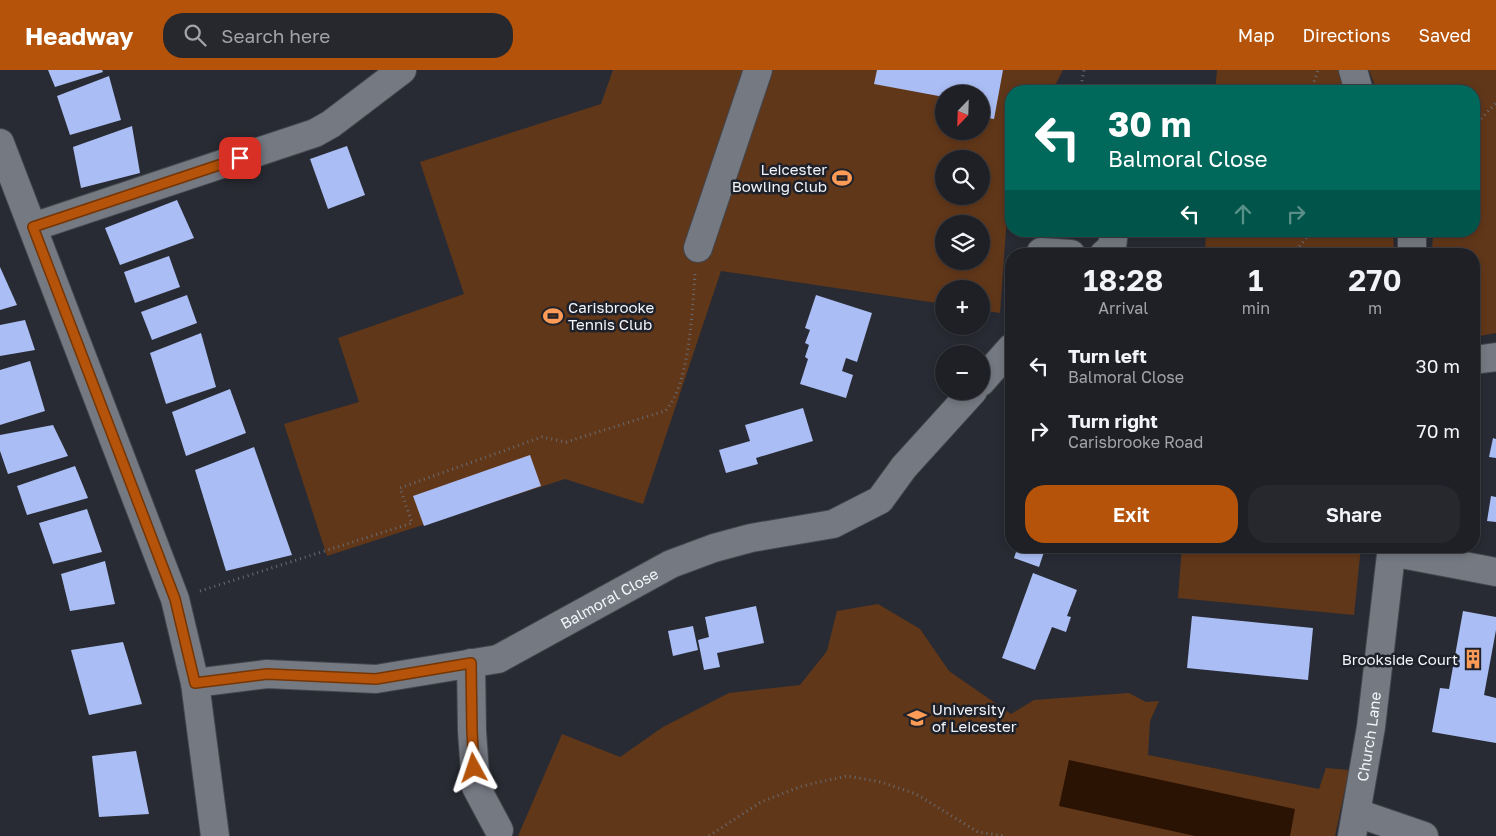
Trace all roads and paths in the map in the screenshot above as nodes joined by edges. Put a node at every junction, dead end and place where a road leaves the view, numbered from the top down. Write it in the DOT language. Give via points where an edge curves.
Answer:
graph roads {
  1 [pos="402,70"];
  2 [pos="758,70"];
  3 [pos="1084,70"];
  4 [pos="1318,70"];
  5 [pos="1353,70"];
  6 [pos="372,80"];
  7 [pos="1081,85"];
  8 [pos="1312,85"];
  9 [pos="1357,85"];
  10 [pos="1496,103"];
  11 [pos="1480,120"];
  12 [pos="0,143"];
  13 [pos="33,227"];
  14 [pos="1307,237"];
  15 [pos="698,248"];
  16 [pos="1298,248"];
  17 [pos="1005,355"];
  18 [pos="1496,357"];
  19 [pos="1480,359"];
  20 [pos="990,372"];
  21 [pos="965,400"];
  22 [pos="1391,553"];
  23 [pos="1409,553"];
  24 [pos="1496,572"];
  25 [pos="175,599"];
  26 [pos="471,663"];
  27 [pos="195,683"];
  28 [pos="1355,825"];
  29 [pos="499,830"];
  30 [pos="215,836"];
  31 [pos="709,836"];
  32 [pos="1004,836"];
  33 [pos="1424,836"];
  1 -- 6 [label="street"];
  2 -- 15 [label="street"];
  3 -- 7 [label="path"];
  4 -- 8 [label="path"];
  5 -- 9 [label="street"];
  6 -- 13 [label="street" via="315,133"];
  10 -- 11 [label="path"];
  12 -- 13 [label="street"];
  13 -- 25 [label="street"];
  14 -- 16 [label="path"];
  15 -- 25 [label="path" via="687,355 672,403 665,411 566,442 542,438 400,488 412,523"];
  17 -- 20 [label="street"];
  18 -- 19 [label="street"];
  21 -- 26 [label="street, Balmoral Close" via="904,467 880,500 833,524 742,541 671,564 498,659"];
  22 -- 28 [label="street, Church Lane" via="1371,727"];
  23 -- 24 [label="street"];
  25 -- 27 [label="street"];
  26 -- 27 [label="street, Balmoral Close" via="376,679 267,674"];
  26 -- 29 [label="street" via="476,787"];
  27 -- 30 [label="street"];
  28 -- 33 [label="street"];
  31 -- 32 [label="path" via="761,802 802,786 847,776 881,782 916,794 978,832"];
}
